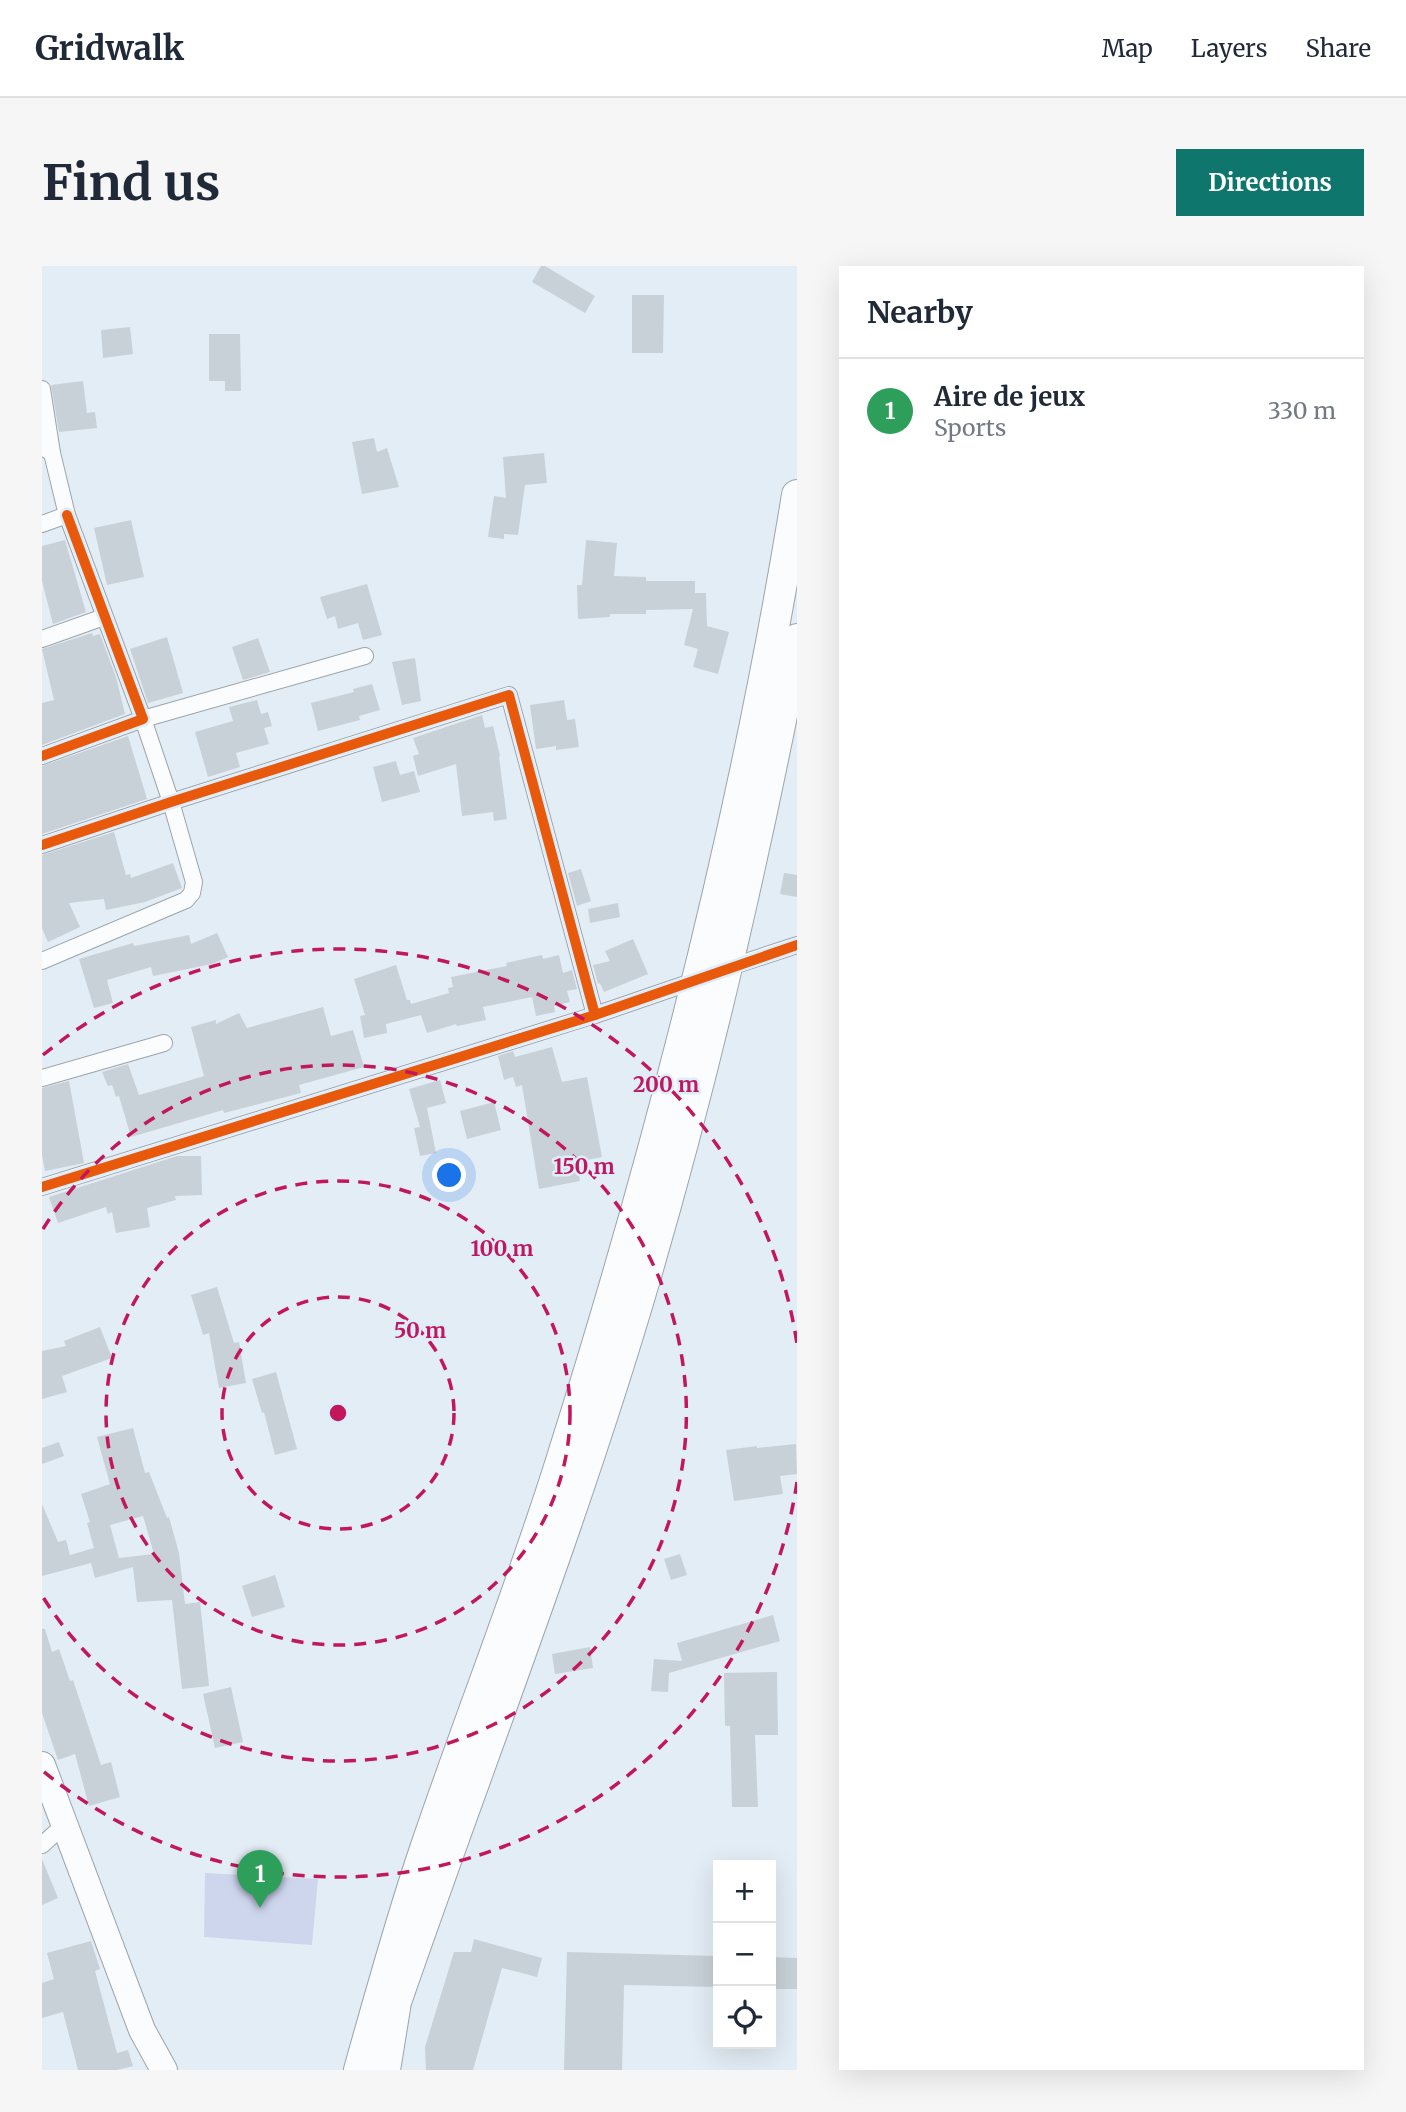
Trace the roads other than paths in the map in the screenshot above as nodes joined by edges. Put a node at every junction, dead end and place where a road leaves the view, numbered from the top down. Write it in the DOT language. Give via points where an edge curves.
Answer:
graph roads {
  1 [pos="42,389"];
  2 [pos="47,450"];
  3 [pos="797,495"];
  4 [pos="67,515"];
  5 [pos="42,524"];
  6 [pos="104,617"];
  7 [pos="42,639"];
  8 [pos="797,639"];
  9 [pos="365,656"];
  10 [pos="143,719"];
  11 [pos="42,755"];
  12 [pos="171,802"];
  13 [pos="42,845"];
  14 [pos="797,945"];
  15 [pos="43,958"];
  16 [pos="727,968"];
  17 [pos="696,981"];
  18 [pos="595,1015"];
  19 [pos="164,1043"];
  20 [pos="42,1078"];
  21 [pos="42,1187"];
  22 [pos="42,1765"];
  23 [pos="64,1825"];
  24 [pos="42,1845"];
  25 [pos="142,2030"];
  26 [pos="153,2070"];
  27 [pos="164,2070"];
  28 [pos="359,2070"];
  29 [pos="385,2070"];
  1 -- 2 [label="street"];
  2 -- 4 [label="street"];
  3 -- 17 [label="highway" via="755,727"];
  4 -- 5 [label="street"];
  4 -- 6 [label="street"];
  6 -- 7 [label="street"];
  6 -- 10 [label="street"];
  8 -- 16 [label="highway"];
  9 -- 10 [label="street"];
  10 -- 11 [label="street"];
  10 -- 12 [label="street"];
  12 -- 13 [label="street"];
  12 -- 15 [label="street" via="194,882 192,893 186,900"];
  12 -- 18 [label="street" via="509,695"];
  14 -- 16 [label="street"];
  16 -- 17 [label="street"];
  16 -- 29 [label="highway" via="646,1274 570,1514 396,2002"];
  17 -- 18 [label="street"];
  17 -- 28 [label="highway" via="638,1210 563,1456 424,1851"];
  18 -- 21 [label="street"];
  19 -- 20 [label="street"];
  22 -- 23 [label="main road"];
  23 -- 24 [label="street"];
  23 -- 25 [label="main road"];
  25 -- 26 [label="street"];
  25 -- 27 [label="main road"];
}
